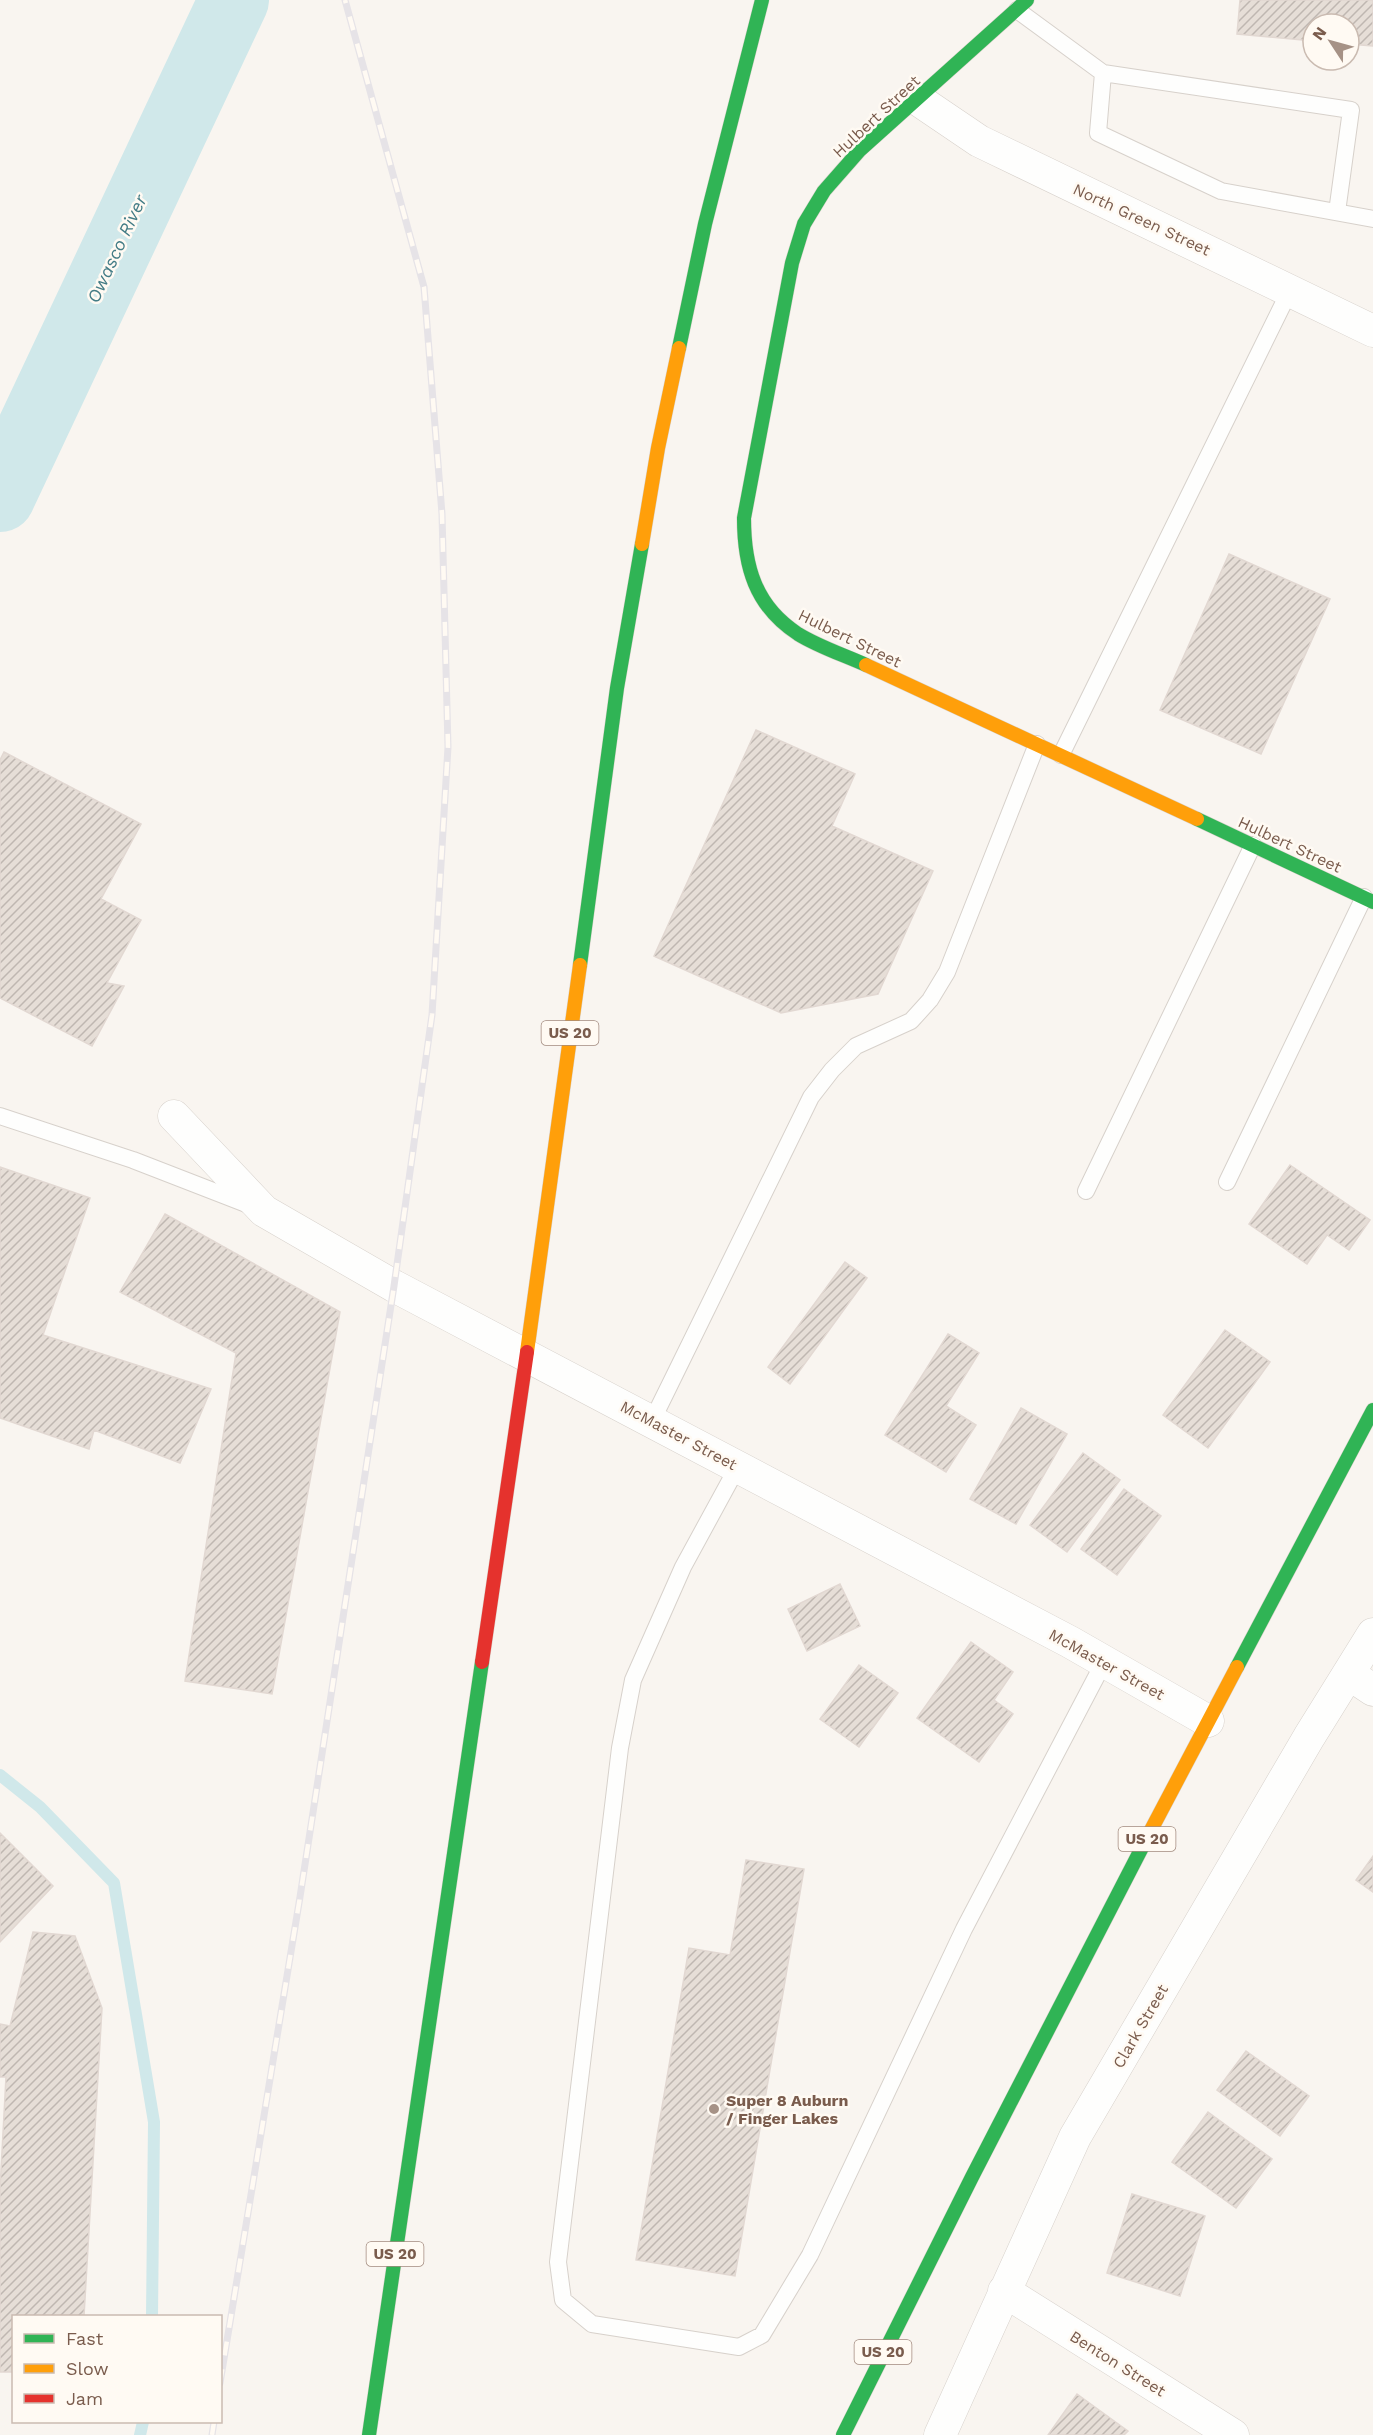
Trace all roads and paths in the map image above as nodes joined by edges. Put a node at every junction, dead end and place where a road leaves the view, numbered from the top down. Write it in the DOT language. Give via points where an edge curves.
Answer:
graph roads {
  1 [pos="762,0"];
  2 [pos="1022,5"];
  3 [pos="1103,73"];
  4 [pos="917,99"];
  5 [pos="1337,212"];
  6 [pos="1373,219"];
  7 [pos="1290,290"];
  8 [pos="1373,331"];
  9 [pos="1037,744"];
  10 [pos="1060,755"];
  11 [pos="1253,845"];
  12 [pos="1368,900"];
  13 [pos="0,1116"];
  14 [pos="174,1116"];
  15 [pos="1227,1182"];
  16 [pos="1086,1191"];
  17 [pos="264,1210"];
  18 [pos="527,1354"];
  19 [pos="1373,1410"];
  20 [pos="652,1421"];
  21 [pos="738,1466"];
  22 [pos="1373,1634"];
  23 [pos="1104,1662"];
  24 [pos="1361,1682"];
  25 [pos="1208,1721"];
  26 [pos="1004,2291"];
  27 [pos="369,2435"];
  28 [pos="843,2435"];
  29 [pos="940,2435"];
  30 [pos="1233,2435"];
  1 -- 18 [label="main road, US 20" via="705,224 658,448 618,688"];
  2 -- 3 [label="lane"];
  2 -- 4 [label="main road, Hulbert Street"];
  3 -- 5 [label="lane" via="1098,133 1221,190"];
  3 -- 5 [label="lane" via="1351,110"];
  4 -- 7 [label="street, North Green Street" via="979,141"];
  4 -- 9 [label="main road, Hulbert Street" via="860,150 824,191 804,224 792,263 744,518 748,571 771,612 798,634"];
  5 -- 6 [label="lane"];
  7 -- 8 [label="street, North Green Street"];
  7 -- 10 [label="lane"];
  9 -- 10 [label="main road, Hulbert Street"];
  9 -- 20 [label="lane" via="947,972 930,1000 910,1021 856,1047 811,1096"];
  10 -- 11 [label="main road, Hulbert Street"];
  11 -- 12 [label="main road, Hulbert Street"];
  11 -- 16 [label="lane"];
  12 -- 15 [label="lane"];
  13 -- 17 [label="lane" via="133,1160"];
  14 -- 17 [label="street, McMaster Street"];
  17 -- 18 [label="street, McMaster Street" via="394,1286"];
  18 -- 20 [label="street, McMaster Street"];
  18 -- 27 [label="main road, US 20"];
  19 -- 25 [label="main road, US 20"];
  20 -- 21 [label="street, McMaster Street"];
  21 -- 23 [label="street, McMaster Street"];
  21 -- 23 [label="lane" via="683,1568 633,1680 620,1748 558,2262 564,2300 592,2324 739,2346 762,2334 810,2255 964,1929"];
  22 -- 24 [label="street, Clark Street"];
  23 -- 25 [label="street, McMaster Street"];
  24 -- 26 [label="street, Clark Street" via="1309,1737 1075,2137"];
  25 -- 28 [label="main road, US 20"];
  26 -- 29 [label="street, Clark Street"];
  26 -- 30 [label="street, Benton Street"];
}
